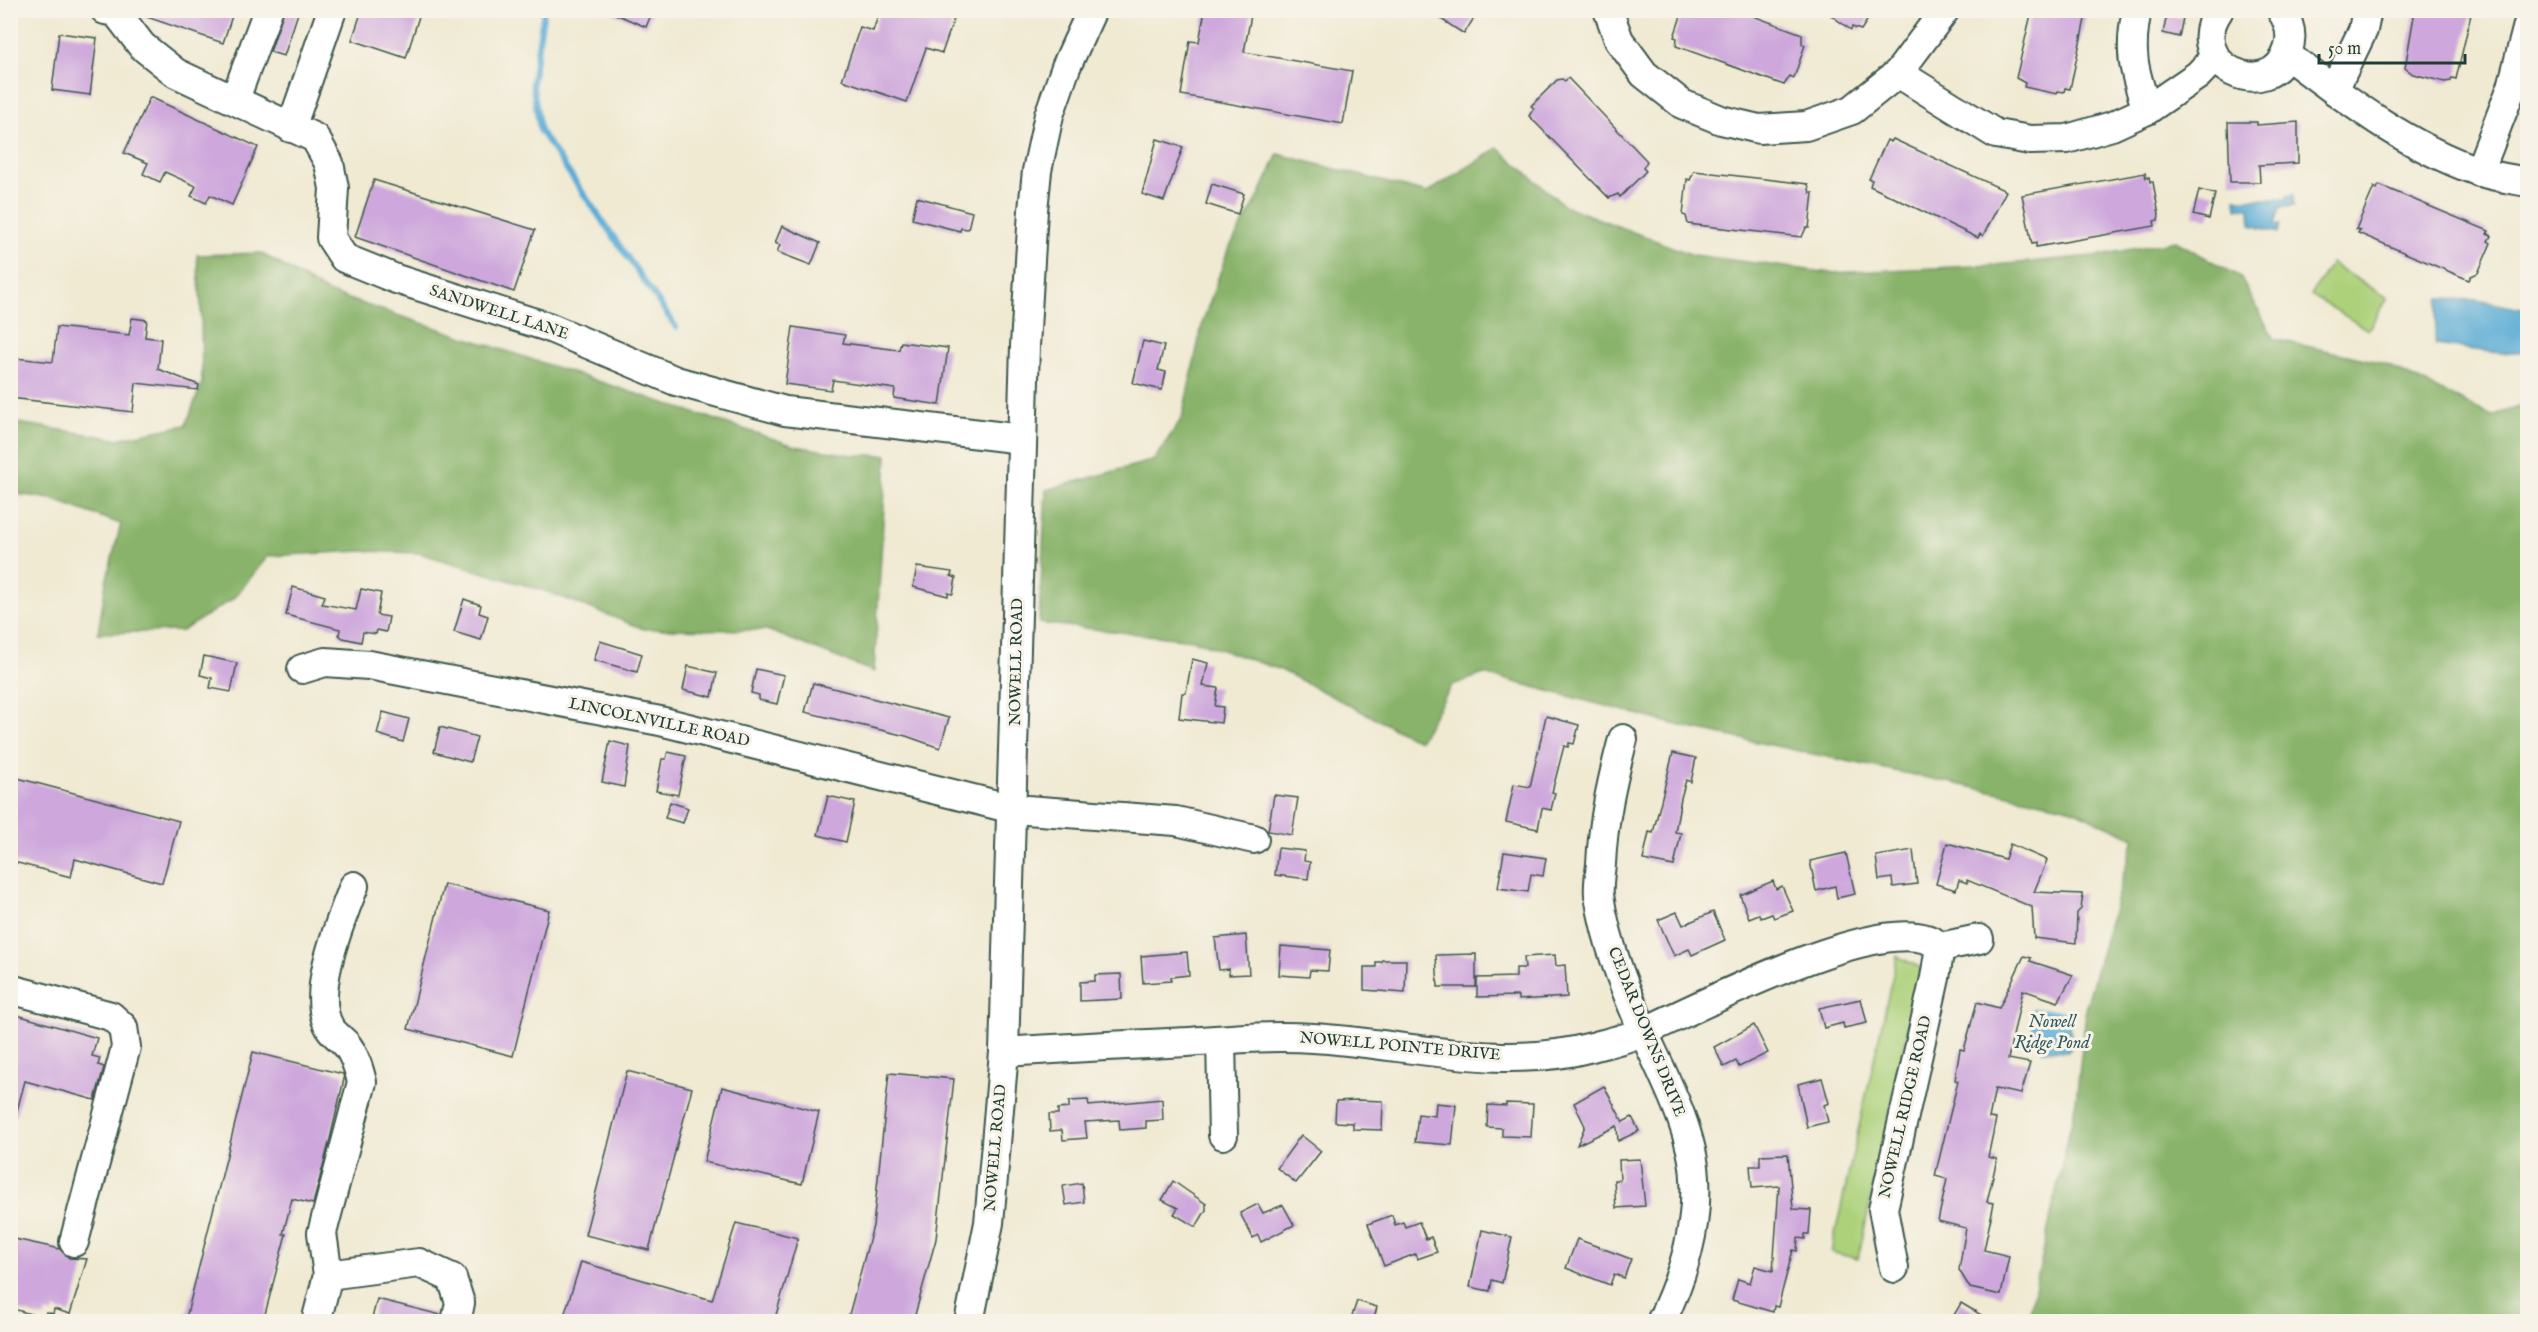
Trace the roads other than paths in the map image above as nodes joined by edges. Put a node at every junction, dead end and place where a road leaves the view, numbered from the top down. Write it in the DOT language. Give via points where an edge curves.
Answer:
graph roads {
  1 [pos="105,10"];
  2 [pos="268,10"];
  3 [pos="332,10"];
  4 [pos="1092,10"];
  5 [pos="1608,10"];
  6 [pos="1945,10"];
  7 [pos="2137,10"];
  8 [pos="2219,10"];
  9 [pos="2281,10"];
  10 [pos="2367,10"];
  11 [pos="2528,25"];
  12 [pos="2287,55"];
  13 [pos="2215,57"];
  14 [pos="1898,73"];
  15 [pos="2334,90"];
  16 [pos="236,99"];
  17 [pos="2147,110"];
  18 [pos="291,128"];
  19 [pos="2479,172"];
  20 [pos="2528,182"];
  21 [pos="1022,439"];
  22 [pos="302,669"];
  23 [pos="1623,739"];
  24 [pos="1013,809"];
  25 [pos="1254,839"];
  26 [pos="354,886"];
  27 [pos="1979,939"];
  28 [pos="1929,942"];
  29 [pos="10,989"];
  30 [pos="1644,1032"];
  31 [pos="1221,1040"];
  32 [pos="1004,1052"];
  33 [pos="1223,1135"];
  34 [pos="74,1242"];
  35 [pos="1894,1268"];
  36 [pos="328,1275"];
  37 [pos="316,1322"];
  38 [pos="456,1322"];
  39 [pos="969,1322"];
  40 [pos="1661,1322"];
  1 -- 16 [label="street, SANDWELL LANE" via="116,12 142,46 176,73"];
  2 -- 16 [label="street"];
  3 -- 18 [label="street"];
  4 -- 21 [label="street, NOWELL ROAD" via="1058,88 1037,171"];
  5 -- 14 [label="street" via="1619,40 1644,74 1682,104 1721,120 1759,129 1806,126 1852,110"];
  6 -- 14 [label="street"];
  7 -- 17 [label="street" via="2132,35 2133,68"];
  8 -- 13 [label="street" via="2210,32"];
  9 -- 12 [label="street" via="2290,30"];
  10 -- 15 [label="street" via="2363,30"];
  11 -- 19 [label="street" via="2512,87"];
  12 -- 13 [label="street" via="2279,65 2258,76 2233,73"];
  12 -- 15 [label="street"];
  13 -- 17 [label="street" via="2198,75"];
  14 -- 17 [label="street" via="1996,134 2030,140 2067,139 2112,126"];
  15 -- 19 [label="street" via="2403,135"];
  16 -- 18 [label="street, SANDWELL LANE"];
  18 -- 21 [label="street, SANDWELL LANE" via="315,138 329,164 334,188 331,238 344,258 396,279 549,327 676,381 785,411"];
  19 -- 20 [label="street"];
  21 -- 24 [label="street, NOWELL ROAD"];
  22 -- 24 [label="street, LINCOLNVILLE ROAD" via="325,662 369,665 660,721"];
  23 -- 30 [label="street, CEDAR DOWNS DRIVE" via="1602,833 1599,893 1610,947"];
  24 -- 25 [label="street, LINCOLNVILLE ROAD" via="1176,821"];
  24 -- 32 [label="street, NOWELL ROAD"];
  26 -- 36 [label="street" via="334,941 321,1001 329,1028 348,1046 362,1082 322,1233"];
  27 -- 28 [label="street"];
  28 -- 30 [label="street, NOWELL POINTE DRIVE" via="1871,939 1823,954"];
  28 -- 35 [label="street, NOWELL RIDGE ROAD" via="1883,1209"];
  29 -- 34 [label="street" via="111,1016 123,1027 126,1047"];
  30 -- 31 [label="street, NOWELL POINTE DRIVE" via="1582,1050 1517,1056 1440,1052 1312,1037"];
  30 -- 40 [label="street, CEDAR DOWNS DRIVE" via="1671,1089 1695,1177 1692,1239 1678,1288"];
  31 -- 32 [label="street, NOWELL POINTE DRIVE"];
  31 -- 33 [label="street"];
  32 -- 39 [label="street, NOWELL ROAD" via="989,1224"];
  36 -- 37 [label="street"];
  36 -- 38 [label="street" via="419,1263 452,1278 460,1303"];
}
